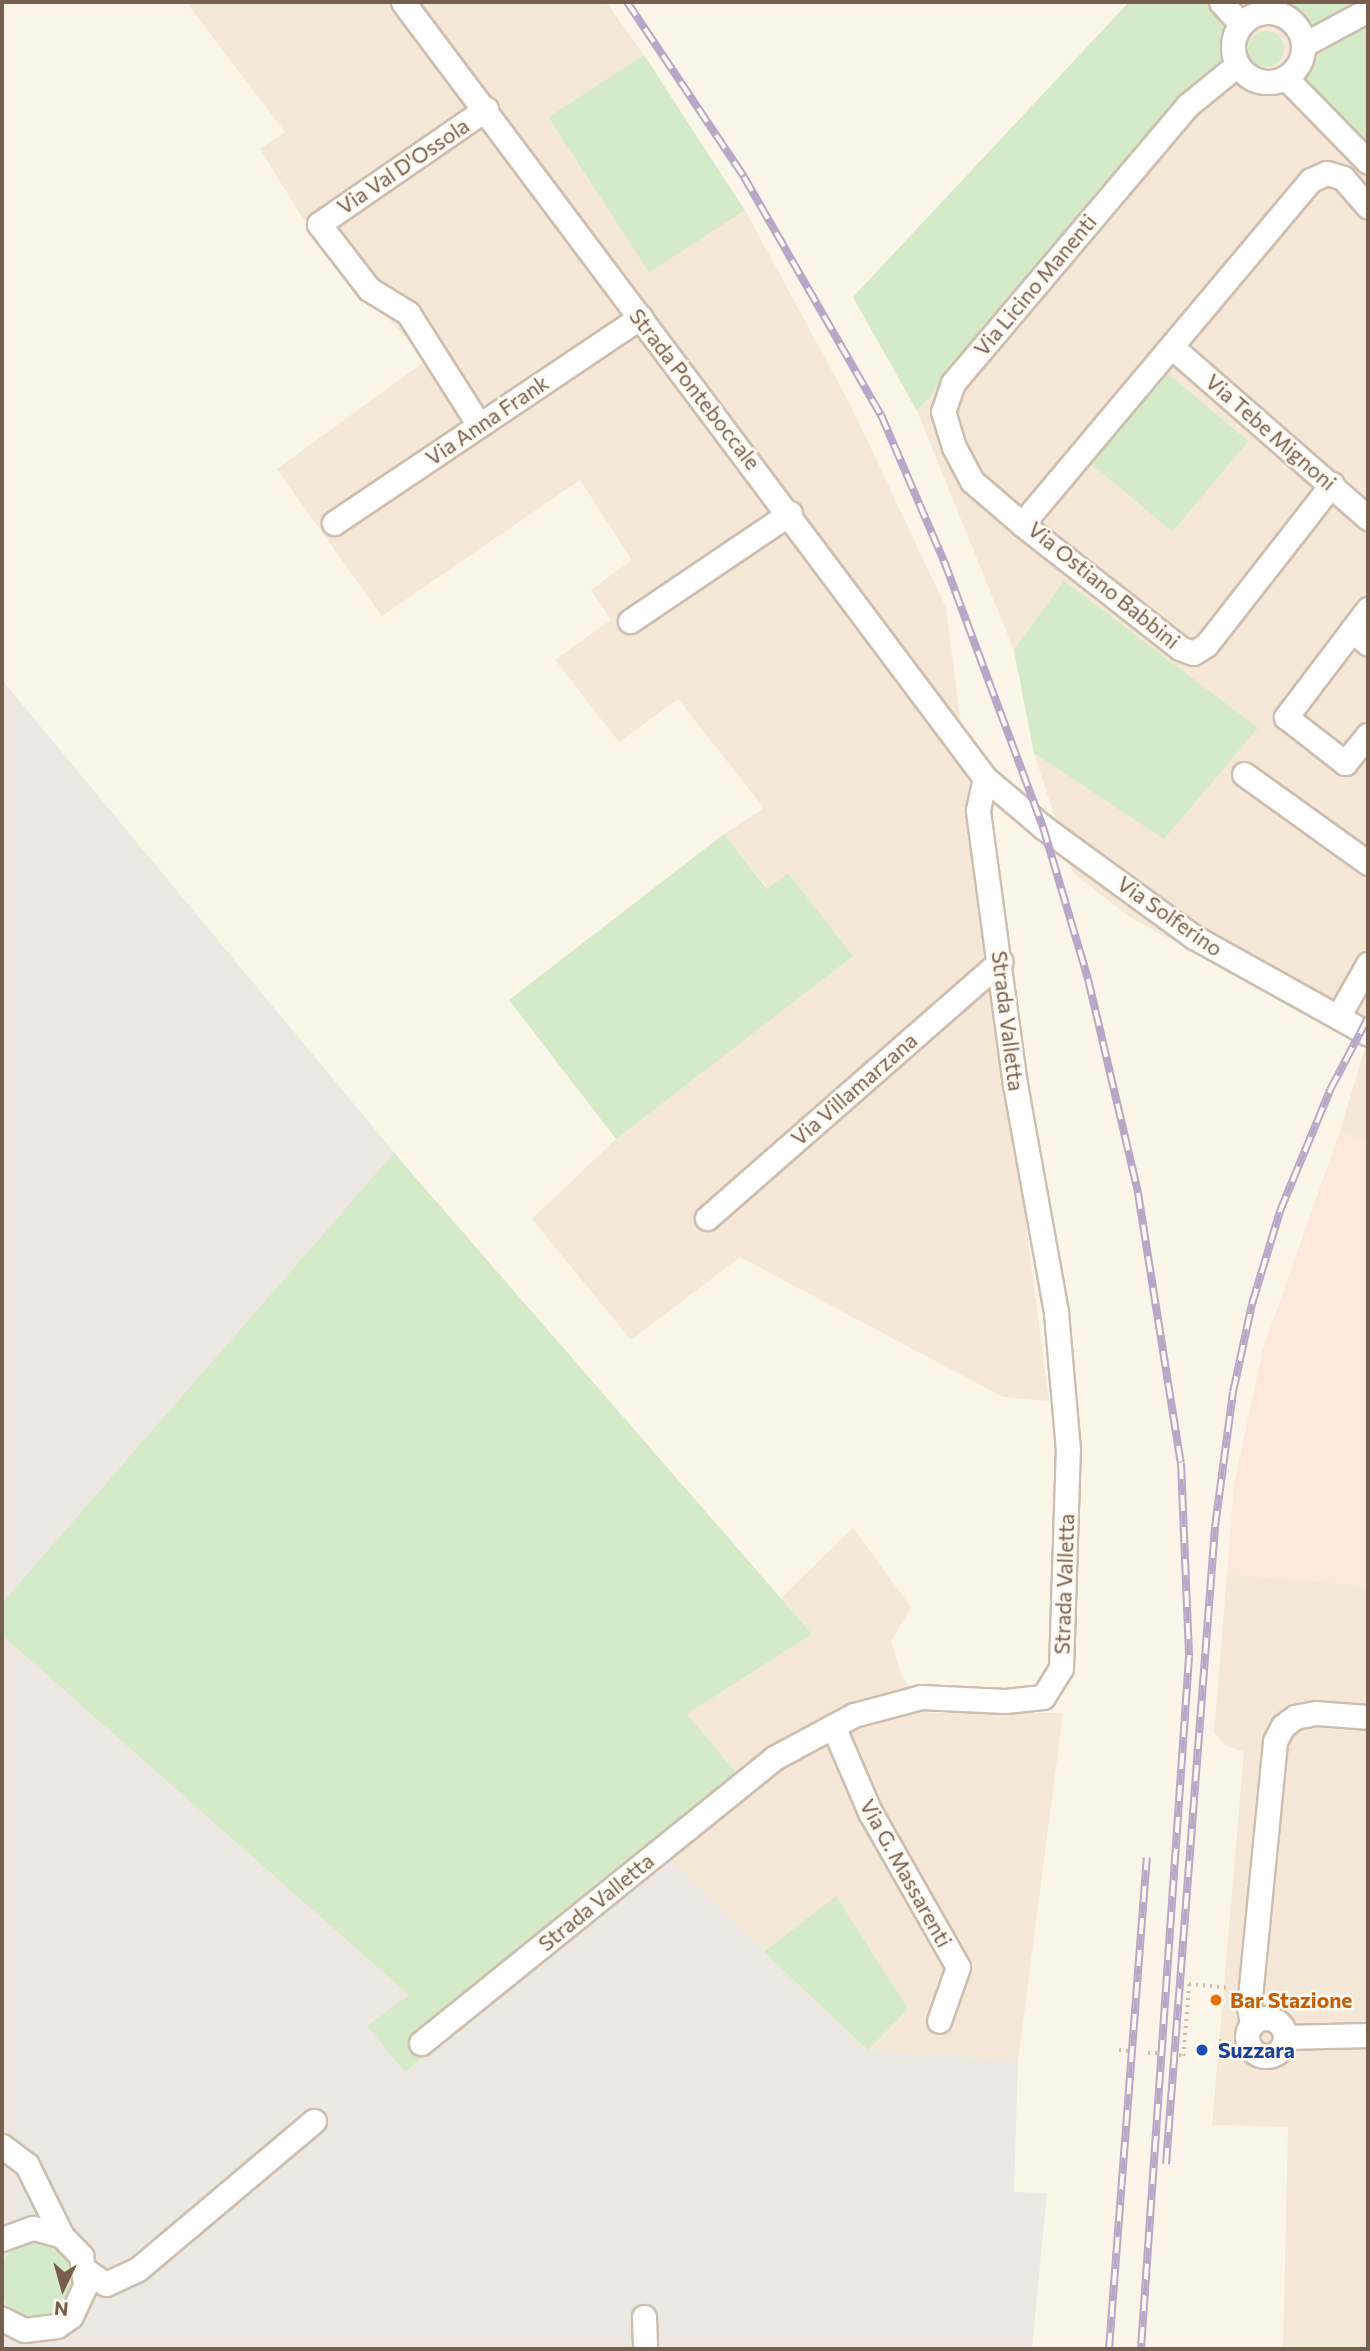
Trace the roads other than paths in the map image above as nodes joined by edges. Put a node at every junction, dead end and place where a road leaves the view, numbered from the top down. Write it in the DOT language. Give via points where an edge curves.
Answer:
graph roads {
  1 [pos="403,2"];
  2 [pos="1221,2"];
  3 [pos="1368,10"];
  4 [pos="1241,24"];
  5 [pos="1303,45"];
  6 [pos="1237,65"];
  7 [pos="1286,78"];
  8 [pos="486,109"];
  9 [pos="1368,162"];
  10 [pos="1368,207"];
  11 [pos="640,317"];
  12 [pos="1173,348"];
  13 [pos="479,425"];
  14 [pos="1332,484"];
  15 [pos="790,513"];
  16 [pos="1368,519"];
  17 [pos="334,523"];
  18 [pos="1022,524"];
  19 [pos="1368,609"];
  20 [pos="629,621"];
  21 [pos="1360,637"];
  22 [pos="1368,735"];
  23 [pos="1244,774"];
  24 [pos="985,778"];
  25 [pos="1368,863"];
  26 [pos="1001,961"];
  27 [pos="1368,964"];
  28 [pos="1338,1017"];
  29 [pos="1368,1034"];
  30 [pos="706,1218"];
  31 [pos="1368,1717"];
  32 [pos="833,1726"];
  33 [pos="939,2021"];
  34 [pos="1252,2023"];
  35 [pos="1368,2035"];
  36 [pos="1285,2037"];
  37 [pos="421,2043"];
  38 [pos="314,2121"];
  39 [pos="2,2146"];
  40 [pos="2,2236"];
  41 [pos="62,2236"];
  42 [pos="85,2270"];
  43 [pos="644,2317"];
  44 [pos="2,2319"];
  45 [pos="24,2340"];
  46 [pos="645,2349"];
  1 -- 8 [label="street, Strada Ponteboccale"];
  2 -- 4 [label="street"];
  3 -- 5 [label="street"];
  4 -- 5 [label="street" via="1250,16 1273,12 1294,24"];
  4 -- 6 [label="street" via="1232,44"];
  5 -- 7 [label="street" via="1299,64"];
  6 -- 7 [label="street" via="1254,80"];
  6 -- 18 [label="street, Via Licino Manenti" via="1188,105 953,383 943,412 954,447 972,481"];
  7 -- 9 [label="street"];
  8 -- 11 [label="street, Strada Ponteboccale"];
  8 -- 13 [label="street, Via Val D'Ossola" via="319,223 369,289 408,313"];
  10 -- 12 [label="street, Via Ostiano Babbini" via="1343,178 1327,173 1311,180"];
  11 -- 13 [label="street, Via Anna Frank"];
  11 -- 15 [label="street, Strada Ponteboccale"];
  12 -- 14 [label="street, Via Tebe Mignoni"];
  12 -- 18 [label="street, Via Ostiano Babbini"];
  13 -- 17 [label="street, Via Anna Frank"];
  14 -- 16 [label="street, Via Tebe Mignoni"];
  14 -- 18 [label="street, Via Ostiano Babbini" via="1206,645 1193,653 1180,648"];
  15 -- 20 [label="street"];
  15 -- 24 [label="street, Strada Ponteboccale"];
  19 -- 21 [label="street"];
  21 -- 22 [label="street" via="1286,717 1345,763"];
  23 -- 25 [label="street"];
  24 -- 26 [label="street, Strada Valletta" via="978,810"];
  24 -- 28 [label="street, Via Solferino" via="1043,827 1194,937"];
  26 -- 30 [label="street, Via Villamarzana"];
  26 -- 32 [label="street, Strada Valletta" via="1015,1085 1056,1312 1068,1450 1061,1668 1043,1697 1005,1701 921,1697 854,1715"];
  27 -- 28 [label="street"];
  28 -- 29 [label="street, Via Solferino"];
  31 -- 34 [label="street" via="1316,1713 1295,1717 1283,1726 1271,1757 1250,1989"];
  32 -- 33 [label="street, Via G. Massarenti" via="870,1812 958,1967"];
  32 -- 37 [label="street, Strada Valletta" via="774,1758"];
  34 -- 36 [label="street" via="1270,2018 1281,2025"];
  34 -- 36 [label="street" via="1246,2040 1257,2054 1276,2053"];
  35 -- 36 [label="street"];
  38 -- 42 [label="street" via="138,2269 106,2284"];
  39 -- 41 [label="street" via="27,2165"];
  40 -- 41 [label="street" via="33,2228"];
  41 -- 42 [label="street" via="73,2245"];
  42 -- 45 [label="street" via="80,2302 71,2316"];
  43 -- 46 [label="street"];
  44 -- 45 [label="street"];
}
